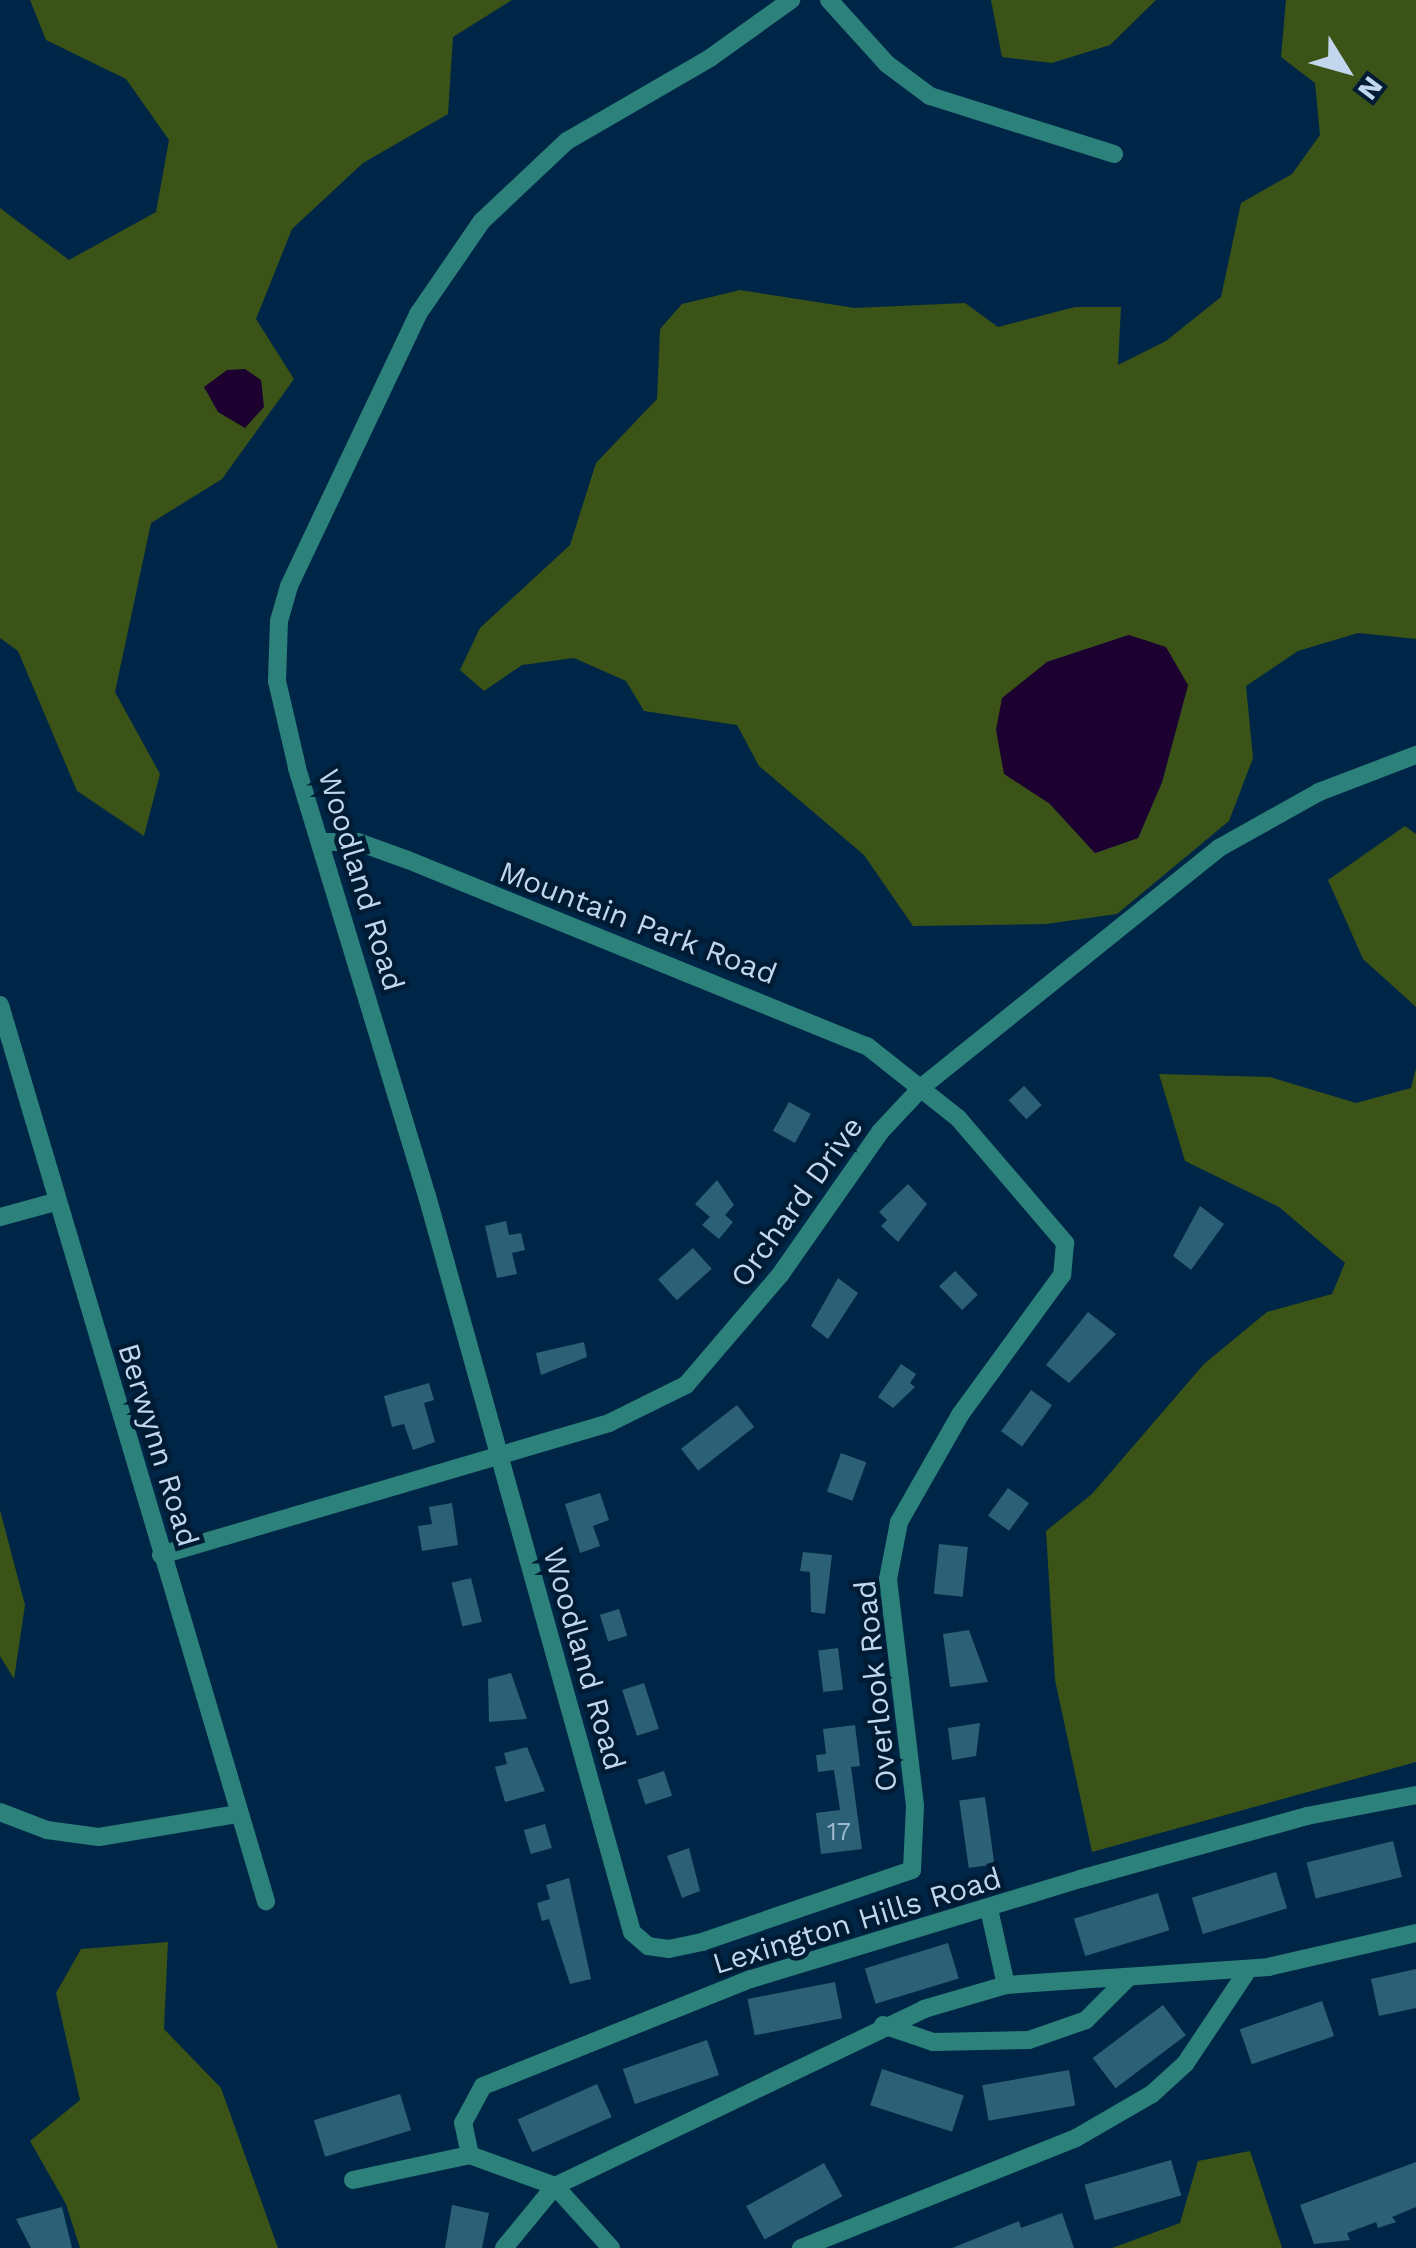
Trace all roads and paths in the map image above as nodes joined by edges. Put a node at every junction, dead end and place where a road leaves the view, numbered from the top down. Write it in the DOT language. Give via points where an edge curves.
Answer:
graph roads {
  1 [pos="790,0"];
  2 [pos="829,0"];
  3 [pos="1114,154"];
  4 [pos="1416,754"];
  5 [pos="320,842"];
  6 [pos="0,1005"];
  7 [pos="924,1086"];
  8 [pos="54,1202"];
  9 [pos="0,1217"];
  10 [pos="498,1458"];
  11 [pos="162,1555"];
  12 [pos="1416,1794"];
  13 [pos="0,1812"];
  14 [pos="238,1814"];
  15 [pos="266,1900"];
  16 [pos="990,1909"];
  17 [pos="1416,1933"];
  18 [pos="648,1946"];
  19 [pos="1248,1970"];
  20 [pos="1127,1979"];
  21 [pos="1006,1985"];
  22 [pos="883,2025"];
  23 [pos="470,2154"];
  24 [pos="353,2180"];
  25 [pos="554,2186"];
  26 [pos="504,2248"];
  27 [pos="611,2248"];
  28 [pos="801,2248"];
  1 -- 5 [label="street, Woodland Road" via="710,58 567,140 482,221 418,314 279,620 278,680"];
  2 -- 3 [label="street" via="887,64 930,96"];
  4 -- 7 [label="street, Orchard Drive" via="1318,792 1219,848"];
  5 -- 7 [label="street, Mountain Park Road" via="358,842 408,860 807,1019 867,1046"];
  5 -- 10 [label="street, Woodland Road"];
  6 -- 8 [label="street, Berwynn Road"];
  7 -- 10 [label="street, Orchard Drive" via="880,1132 780,1275 686,1385 642,1412"];
  7 -- 18 [label="street, Overlook Road" via="1051,1220 1066,1243 1066,1260 1062,1275 960,1415 899,1522 888,1578 915,1806 912,1870 702,1942"];
  8 -- 9 [label="street"];
  8 -- 11 [label="street, Berwynn Road"];
  10 -- 11 [label="street, Orchard Drive"];
  10 -- 18 [label="street, Woodland Road" via="623,1908 632,1932"];
  11 -- 14 [label="street, Berwynn Road"];
  12 -- 16 [label="street, Lexington Hills Road" via="1307,1816"];
  13 -- 14 [label="street" via="47,1830 100,1837"];
  14 -- 15 [label="street, Berwynn Road"];
  16 -- 21 [label="street"];
  16 -- 23 [label="street, Lexington Hills Road" via="751,1978 498,2076 469,2104 463,2123"];
  17 -- 19 [label="street"];
  19 -- 20 [label="street"];
  19 -- 28 [label="street" via="1185,2064 1152,2094 1076,2138"];
  20 -- 21 [label="street"];
  20 -- 22 [label="street" via="1086,2020 1043,2038 965,2045"];
  21 -- 22 [label="street"];
  22 -- 25 [label="street"];
  23 -- 24 [label="street"];
  23 -- 25 [label="street"];
  25 -- 26 [label="street"];
  25 -- 27 [label="street"];
}
